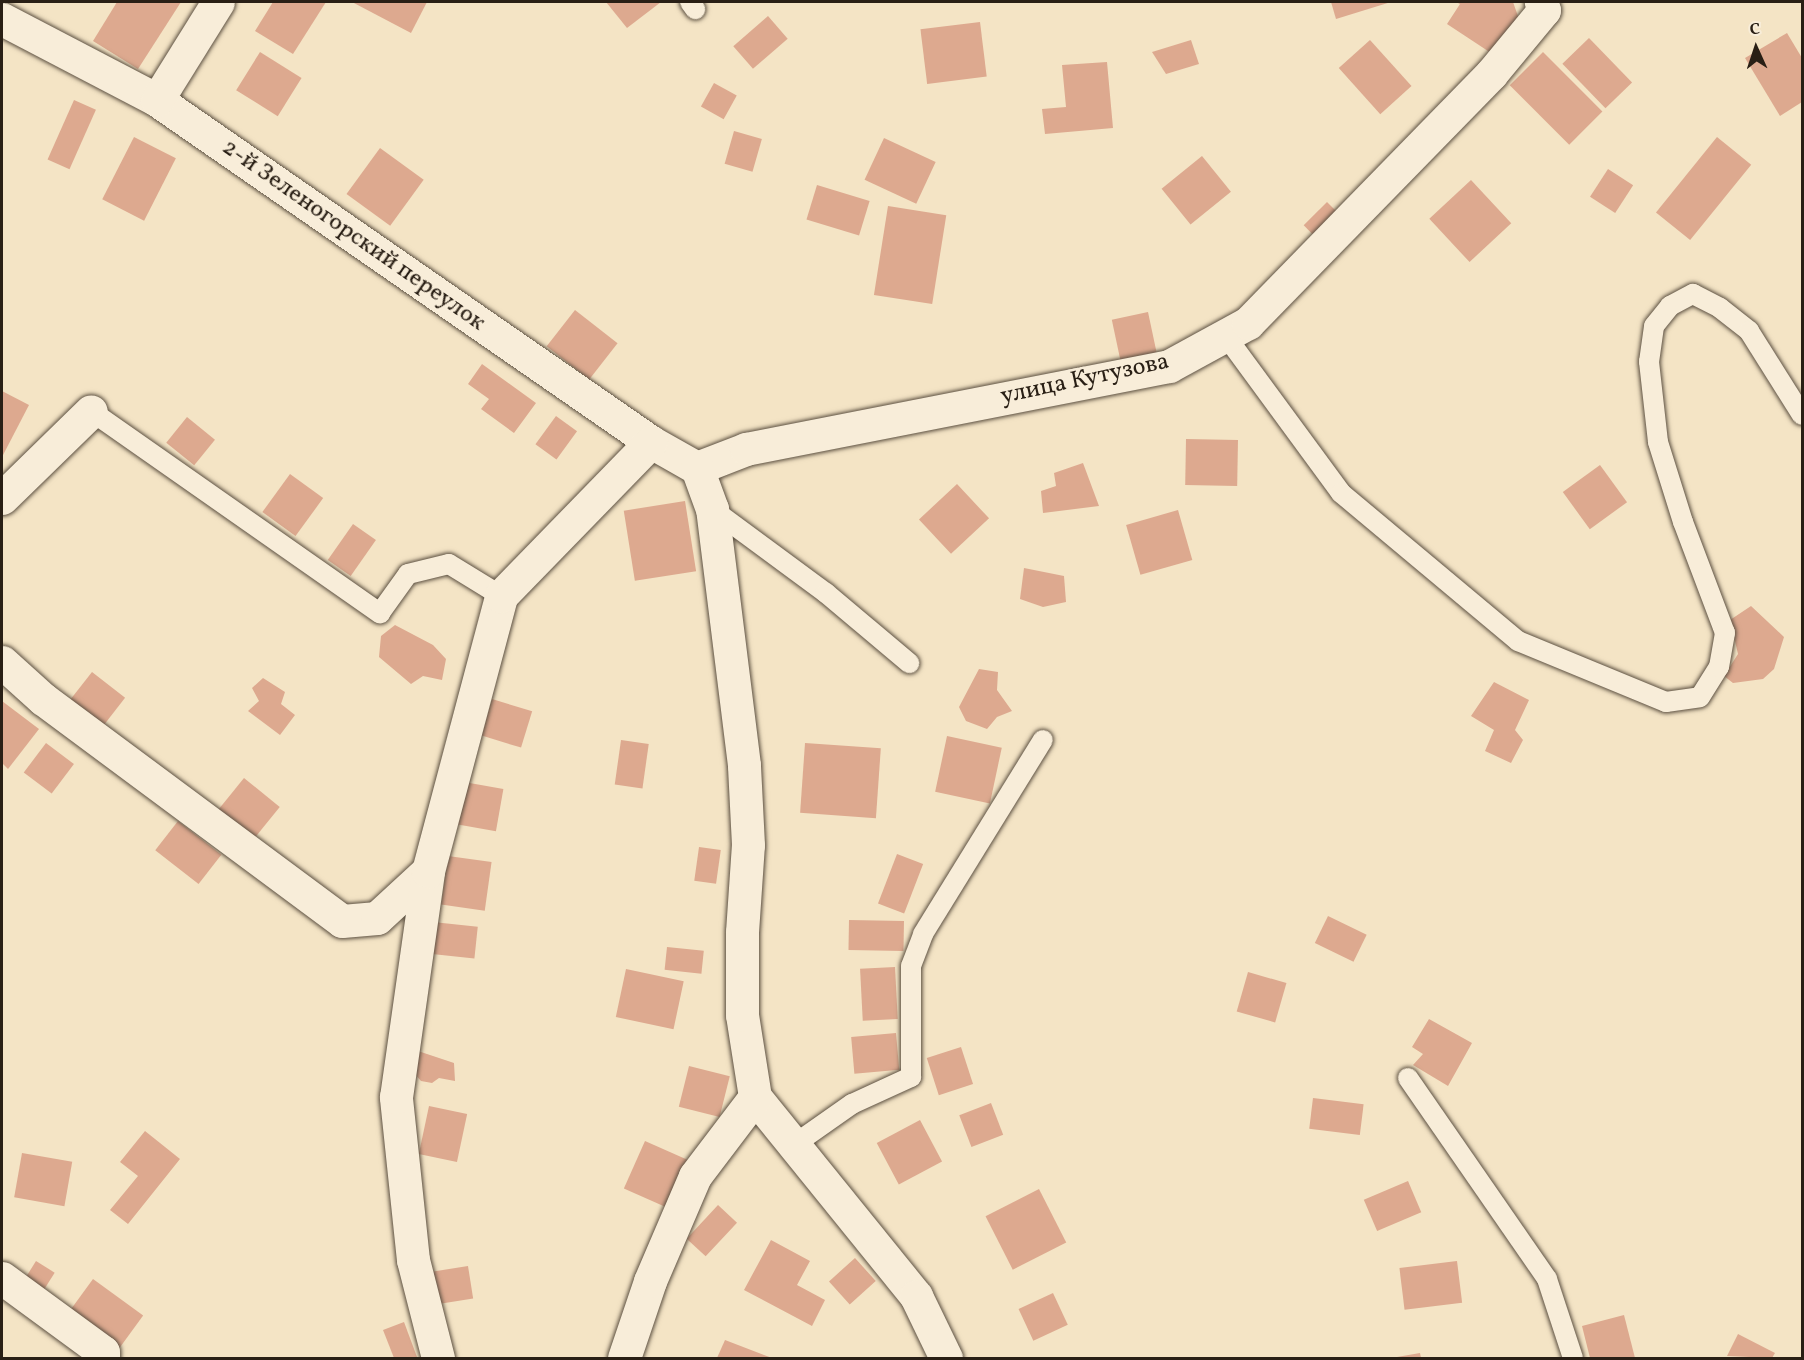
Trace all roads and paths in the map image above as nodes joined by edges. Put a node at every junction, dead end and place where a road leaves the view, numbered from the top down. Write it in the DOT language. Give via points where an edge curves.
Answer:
graph roads {
  1 [pos="218,2"];
  2 [pos="1541,2"];
  3 [pos="2,19"];
  4 [pos="157,100"];
  5 [pos="1225,336"];
  6 [pos="91,411"];
  7 [pos="1803,415"];
  8 [pos="651,442"];
  9 [pos="697,468"];
  10 [pos="2,498"];
  11 [pos="712,509"];
  12 [pos="501,596"];
  13 [pos="2,662"];
  14 [pos="909,663"];
  15 [pos="1043,740"];
  16 [pos="428,871"];
  17 [pos="1408,1078"];
  18 [pos="755,1097"];
  19 [pos="795,1144"];
  20 [pos="2,1278"];
  21 [pos="103,1359"];
  22 [pos="438,1359"];
  23 [pos="624,1359"];
  24 [pos="946,1359"];
  25 [pos="1573,1359"];
  1 -- 4 [label="street"];
  2 -- 5 [label="street, улица Кутузова" via="1544,10 1491,74 1248,323"];
  3 -- 4 [label="street, 2-й Зеленогорский переулок"];
  4 -- 8 [label="street, 2-й Зеленогорский переулок"];
  5 -- 7 [label="lane" via="1341,493 1518,641 1666,702 1700,697 1719,667 1725,633 1658,442 1649,362 1654,326 1670,306 1693,294 1720,308 1749,331"];
  5 -- 9 [label="street, улица Кутузова" via="1169,366 746,450"];
  6 -- 10 [label="street"];
  6 -- 12 [label="lane" via="380,613 408,574 449,564"];
  8 -- 9 [label="street, 2-й Зеленогорский переулок"];
  8 -- 12 [label="street"];
  9 -- 11 [label="street"];
  11 -- 14 [label="lane" via="826,593"];
  11 -- 18 [label="street" via="744,765 748,845 742,1015"];
  12 -- 16 [label="street"];
  13 -- 16 [label="street" via="42,699 342,921 377,918"];
  15 -- 19 [label="lane" via="923,934 911,966 911,1077 852,1104"];
  16 -- 22 [label="street" via="396,1097 413,1260"];
  17 -- 25 [label="lane" via="1547,1279"];
  18 -- 19 [label="street"];
  18 -- 23 [label="street" via="695,1176 650,1281"];
  19 -- 24 [label="street" via="916,1296"];
  20 -- 21 [label="street" via="104,1352"];
}
